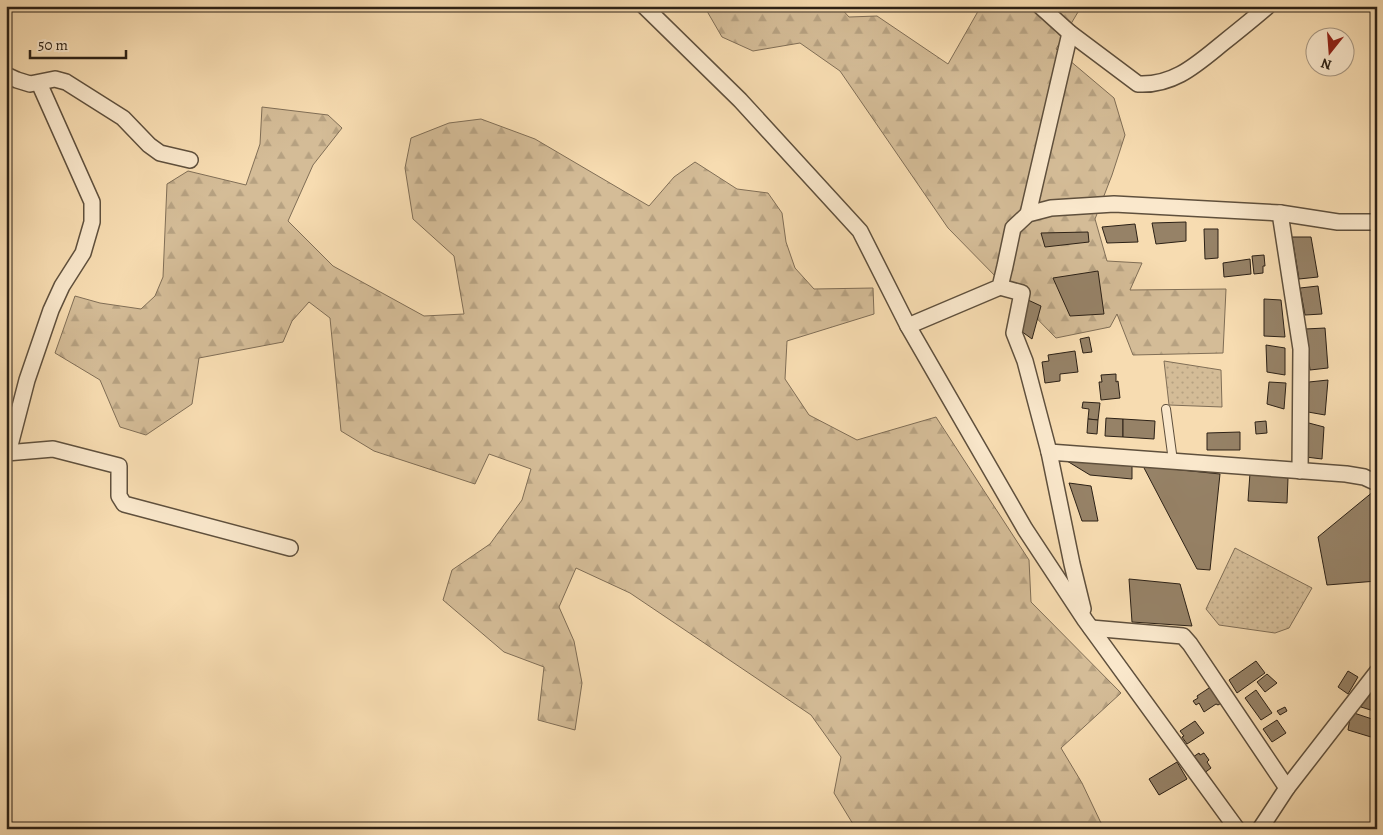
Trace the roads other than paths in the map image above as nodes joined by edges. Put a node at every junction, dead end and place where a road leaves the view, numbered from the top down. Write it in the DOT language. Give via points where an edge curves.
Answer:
graph roads {
  1 [pos="644,6"];
  2 [pos="1040,6"];
  3 [pos="1268,6"];
  4 [pos="1070,33"];
  5 [pos="6,75"];
  6 [pos="39,83"];
  7 [pos="190,160"];
  8 [pos="1280,213"];
  9 [pos="1028,214"];
  10 [pos="1377,222"];
  11 [pos="1000,287"];
  12 [pos="908,326"];
  13 [pos="1166,409"];
  14 [pos="1049,452"];
  15 [pos="7,453"];
  16 [pos="1173,461"];
  17 [pos="1300,471"];
  18 [pos="1377,483"];
  19 [pos="290,548"];
  20 [pos="1088,624"];
  21 [pos="1377,672"];
  22 [pos="1287,788"];
  23 [pos="1237,829"];
  24 [pos="1260,829"];
  1 -- 12 [label="street" via="740,100 860,231"];
  2 -- 4 [label="street"];
  3 -- 4 [label="street" via="1192,68 1167,81 1148,84 1138,84"];
  4 -- 9 [label="street"];
  5 -- 6 [label="street" via="30,84"];
  6 -- 7 [label="street" via="55,79 66,82 123,118 160,153"];
  6 -- 15 [label="street" via="92,202 92,222 83,253 51,310"];
  8 -- 9 [label="street" via="1114,204 1051,208"];
  8 -- 10 [label="street" via="1338,222"];
  8 -- 17 [label="street" via="1301,350"];
  9 -- 11 [label="street" via="1013,228"];
  11 -- 12 [label="street"];
  11 -- 14 [label="street" via="1022,293 1014,334 1025,361"];
  12 -- 20 [label="street" via="1025,529"];
  13 -- 16 [label="lane"];
  14 -- 16 [label="street"];
  14 -- 20 [label="street"];
  15 -- 19 [label="street" via="53,449 119,466 119,496 124,504"];
  16 -- 17 [label="street"];
  17 -- 18 [label="street" via="1364,477"];
  20 -- 22 [label="street" via="1182,636"];
  20 -- 23 [label="street"];
  21 -- 22 [label="street"];
  22 -- 24 [label="street"];
}
